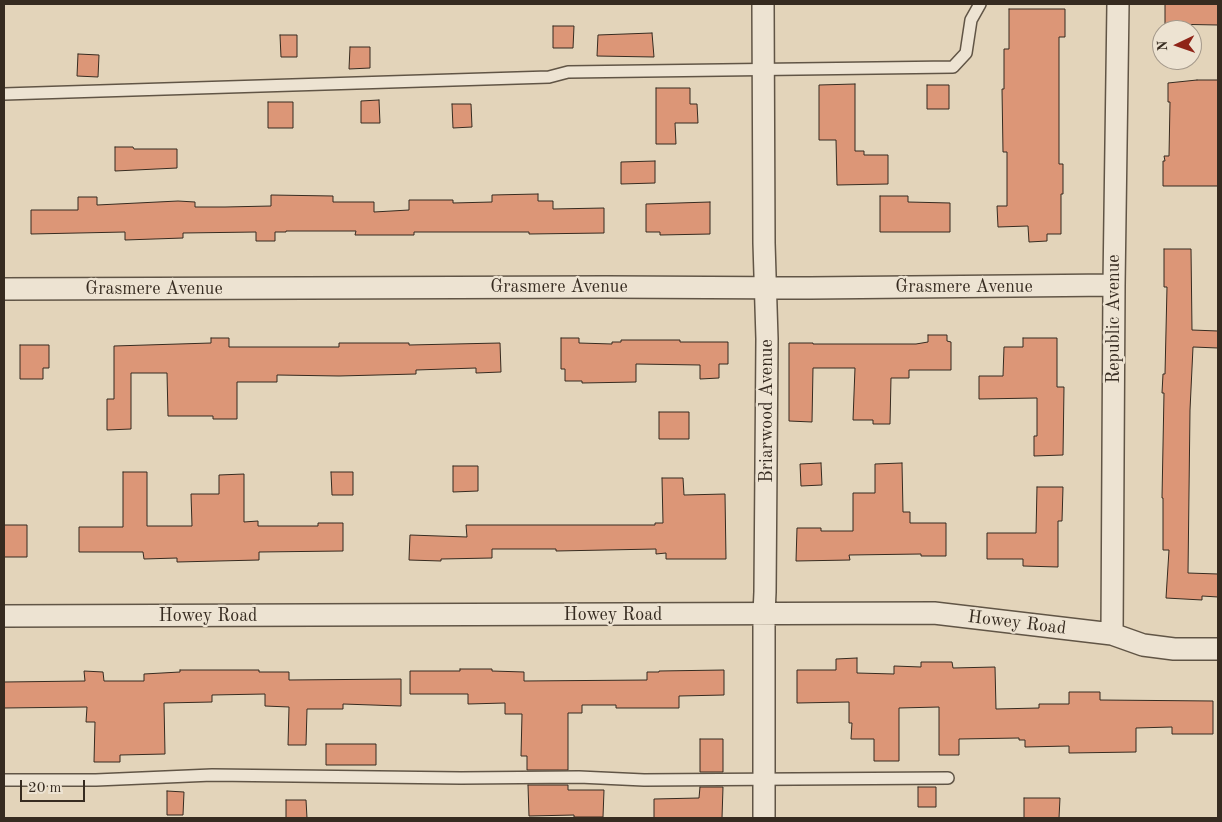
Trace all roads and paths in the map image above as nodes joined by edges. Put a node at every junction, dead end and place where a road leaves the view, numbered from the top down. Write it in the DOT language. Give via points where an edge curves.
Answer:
graph roads {
  1 [pos="763,4"];
  2 [pos="980,4"];
  3 [pos="1118,4"];
  4 [pos="763,69"];
  5 [pos="4,94"];
  6 [pos="1114,285"];
  7 [pos="766,288"];
  8 [pos="4,290"];
  9 [pos="764,614"];
  10 [pos="4,616"];
  11 [pos="1112,634"];
  12 [pos="1218,649"];
  13 [pos="948,778"];
  14 [pos="4,780"];
  15 [pos="764,780"];
  16 [pos="764,818"];
  1 -- 4 [label="street, Briarwood Avenue"];
  2 -- 4 [label="lane" via="971,20 966,53 953,67"];
  3 -- 6 [label="street, Republic Avenue"];
  4 -- 5 [label="lane" via="568,72 549,77"];
  4 -- 7 [label="street, Briarwood Avenue"];
  6 -- 7 [label="street, Grasmere Avenue"];
  6 -- 11 [label="street, Republic Avenue"];
  7 -- 8 [label="street, Grasmere Avenue"];
  7 -- 9 [label="street, Briarwood Avenue"];
  9 -- 10 [label="street, Howey Road"];
  9 -- 11 [label="street, Howey Road" via="934,613"];
  9 -- 15 [label="street, Briarwood Avenue"];
  11 -- 12 [label="street, Howey Road" via="1143,645"];
  13 -- 15 [label="lane"];
  14 -- 15 [label="lane" via="212,776"];
  15 -- 16 [label="street, Briarwood Avenue"];
}
